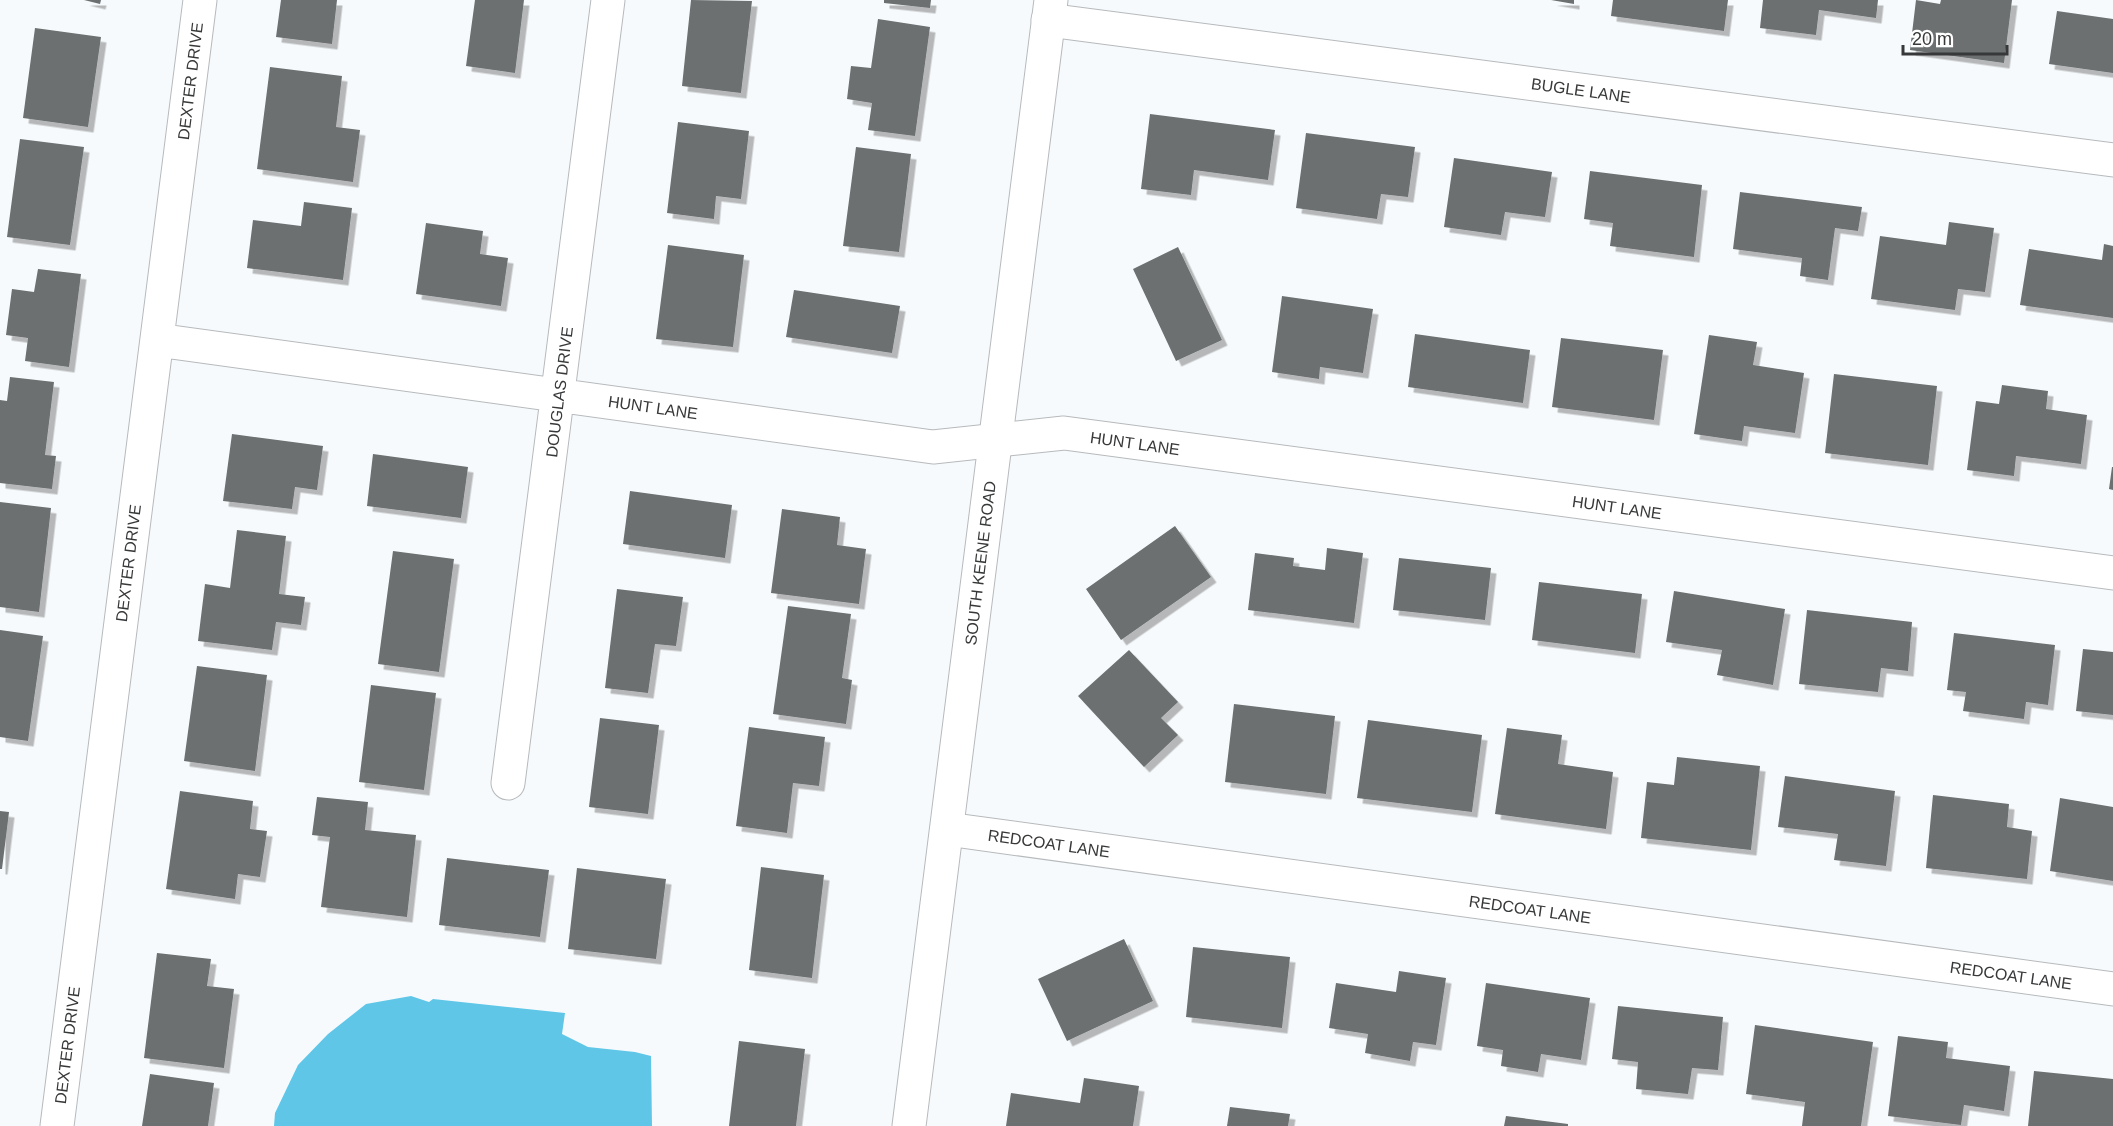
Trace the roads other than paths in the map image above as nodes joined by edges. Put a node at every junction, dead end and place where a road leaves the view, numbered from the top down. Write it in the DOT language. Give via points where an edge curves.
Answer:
graph roads {
  1 [pos="200,0"];
  2 [pos="608,0"];
  3 [pos="1050,10"];
  4 [pos="2113,160"];
  5 [pos="157,340"];
  6 [pos="559,393"];
  7 [pos="995,439"];
  8 [pos="2113,573"];
  9 [pos="508,783"];
  10 [pos="947,829"];
  11 [pos="2113,989"];
  12 [pos="57,1126"];
  13 [pos="909,1126"];
  1 -- 5 [label="street, DEXTER DRIVE"];
  2 -- 6 [label="street, DOUGLAS DRIVE"];
  3 -- 4 [label="street, BUGLE LANE"];
  3 -- 7 [label="street, SOUTH KEENE ROAD"];
  5 -- 6 [label="street, HUNT LANE"];
  5 -- 12 [label="street, DEXTER DRIVE"];
  6 -- 7 [label="street, HUNT LANE" via="933,447"];
  6 -- 9 [label="street, DOUGLAS DRIVE"];
  7 -- 8 [label="street, HUNT LANE" via="1064,434"];
  7 -- 10 [label="street, SOUTH KEENE ROAD"];
  10 -- 11 [label="street, REDCOAT LANE"];
  10 -- 13 [label="street, SOUTH KEENE ROAD"];
}
